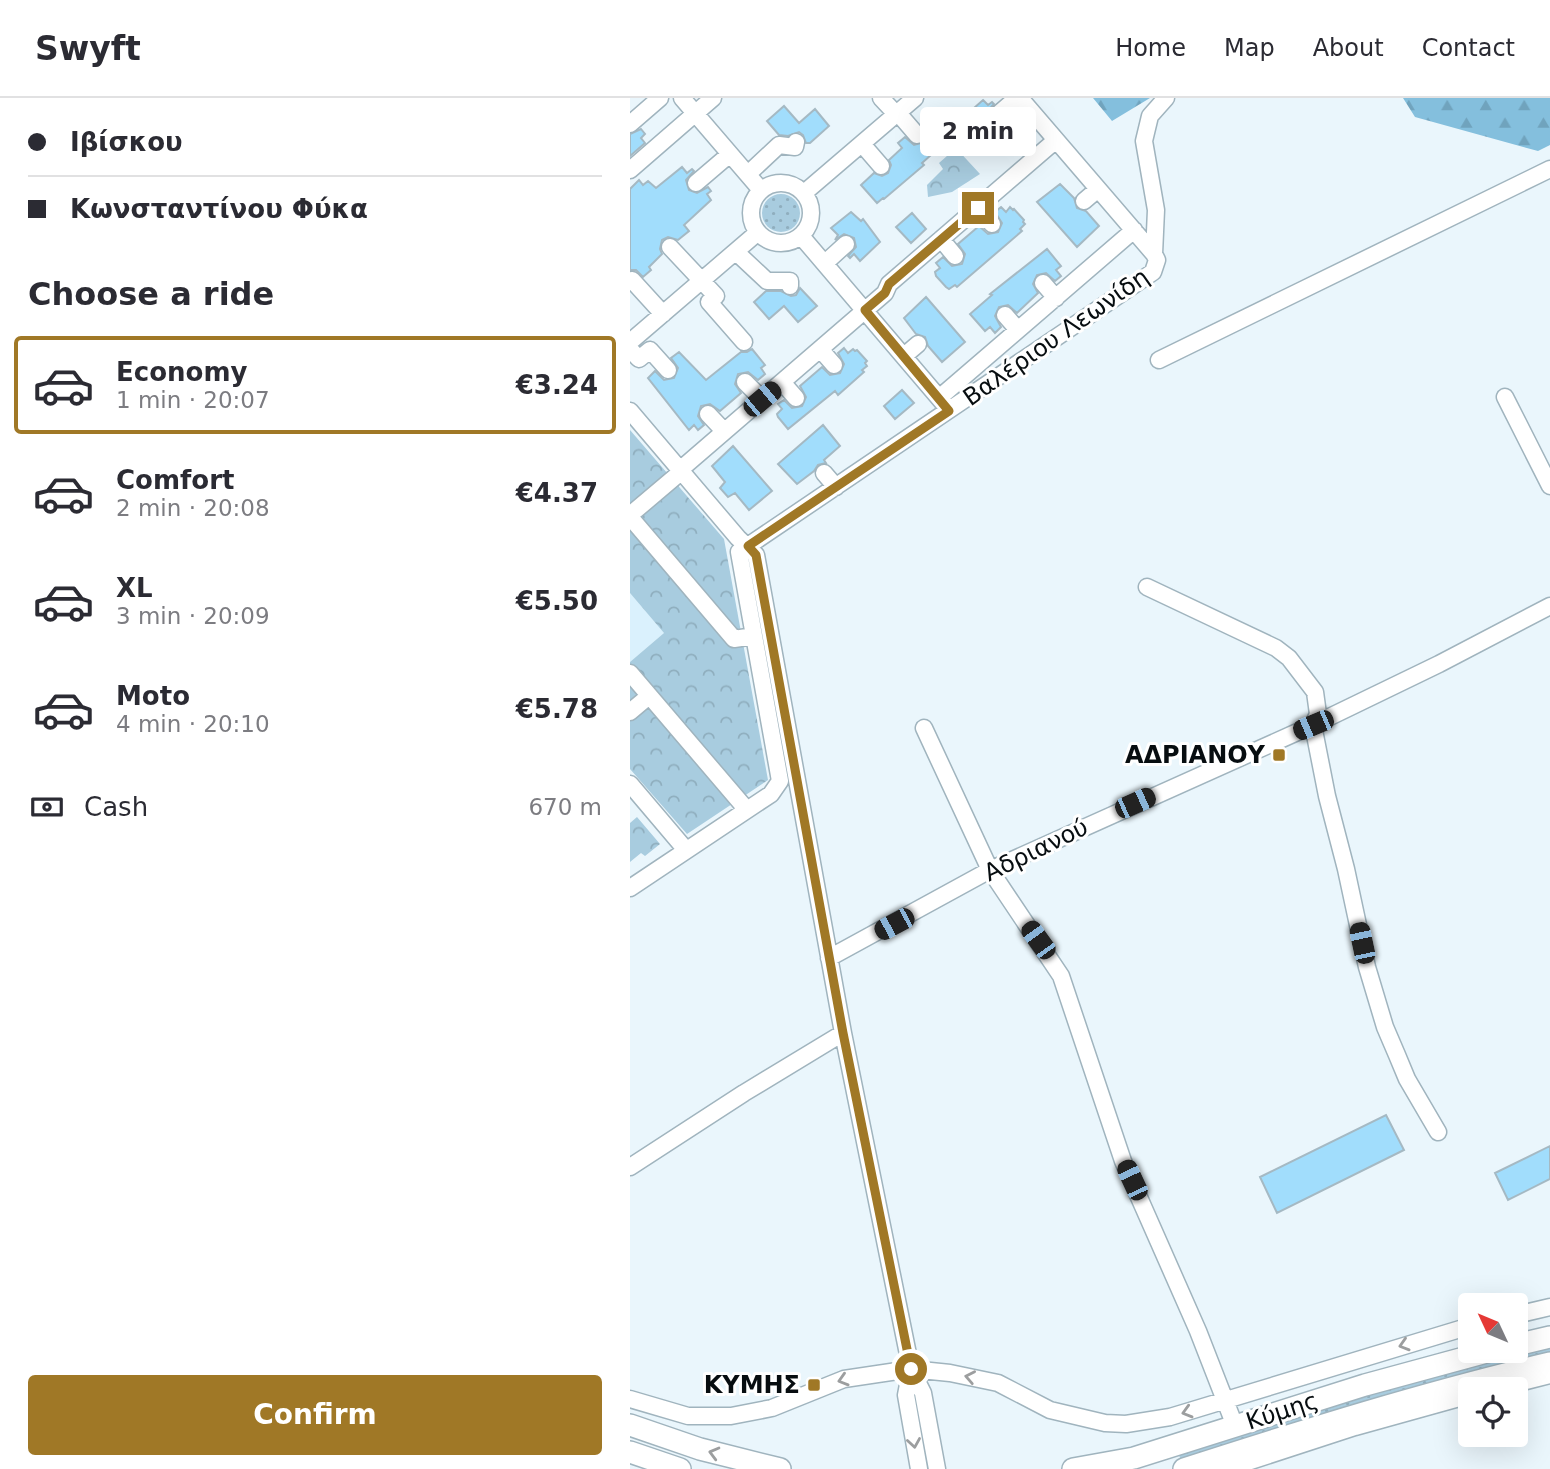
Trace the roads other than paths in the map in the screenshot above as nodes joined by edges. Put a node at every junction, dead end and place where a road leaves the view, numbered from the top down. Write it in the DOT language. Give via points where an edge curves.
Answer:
graph roads {
  1 [pos="660,98"];
  2 [pos="682,98"];
  3 [pos="713,98"];
  4 [pos="881,98"];
  5 [pos="915,98"];
  6 [pos="1019,98"];
  7 [pos="1166,98"];
  8 [pos="695,114"];
  9 [pos="897,114"];
  10 [pos="996,116"];
  11 [pos="630,124"];
  12 [pos="917,135"];
  13 [pos="1056,140"];
  14 [pos="796,142"];
  15 [pos="862,144"];
  16 [pos="730,154"];
  17 [pos="881,166"];
  18 [pos="1550,169"];
  19 [pos="630,170"];
  20 [pos="748,174"];
  21 [pos="696,183"];
  22 [pos="1098,189"];
  23 [pos="761,190"];
  24 [pos="804,193"];
  25 [pos="1084,201"];
  26 [pos="978,208"];
  27 [pos="992,224"];
  28 [pos="1134,230"];
  29 [pos="757,233"];
  30 [pos="802,236"];
  31 [pos="941,239"];
  32 [pos="846,244"];
  33 [pos="670,247"];
  34 [pos="736,252"];
  35 [pos="954,256"];
  36 [pos="1155,257"];
  37 [pos="825,263"];
  38 [pos="632,280"];
  39 [pos="702,281"];
  40 [pos="1043,283"];
  41 [pos="790,286"];
  42 [pos="1056,298"];
  43 [pos="865,310"];
  44 [pos="663,314"];
  45 [pos="1005,315"];
  46 [pos="1018,330"];
  47 [pos="630,342"];
  48 [pos="744,342"];
  49 [pos="918,344"];
  50 [pos="630,349"];
  51 [pos="820,349"];
  52 [pos="904,356"];
  53 [pos="1159,360"];
  54 [pos="834,365"];
  55 [pos="667,370"];
  56 [pos="745,382"];
  57 [pos="782,382"];
  58 [pos="1506,397"];
  59 [pos="796,398"];
  60 [pos="762,399"];
  61 [pos="944,404"];
  62 [pos="630,411"];
  63 [pos="708,414"];
  64 [pos="724,431"];
  65 [pos="681,470"];
  66 [pos="824,473"];
  67 [pos="836,486"];
  68 [pos="1550,486"];
  69 [pos="724,493"];
  70 [pos="711,505"];
  71 [pos="630,516"];
  72 [pos="748,546"];
  73 [pos="1147,587"];
  74 [pos="1550,606"];
  75 [pos="754,636"];
  76 [pos="630,673"];
  77 [pos="649,696"];
  78 [pos="630,712"];
  79 [pos="1313,725"];
  80 [pos="923,728"];
  81 [pos="630,784"];
  82 [pos="747,810"];
  83 [pos="685,850"];
  84 [pos="990,870"];
  85 [pos="630,888"];
  86 [pos="829,958"];
  87 [pos="843,1033"];
  88 [pos="1438,1132"];
  89 [pos="630,1167"];
  90 [pos="1550,1307"];
  91 [pos="1528,1312"];
  92 [pos="1458,1330"];
  93 [pos="1550,1337"];
  94 [pos="1528,1342"];
  95 [pos="1458,1360"];
  96 [pos="1550,1363"];
  97 [pos="911,1369"];
  98 [pos="1550,1375"];
  99 [pos="1528,1381"];
  100 [pos="1458,1398"];
  101 [pos="630,1399"];
  102 [pos="1225,1401"];
  103 [pos="630,1425"];
  104 [pos="1235,1426"];
  105 [pos="630,1452"];
  106 [pos="1248,1466"];
  107 [pos="680,1469"];
  108 [pos="780,1469"];
  109 [pos="919,1469"];
  110 [pos="937,1469"];
  111 [pos="1073,1469"];
  112 [pos="1184,1469"];
  113 [pos="1226,1469"];
  1 -- 11 [label="street"];
  2 -- 8 [label="street"];
  3 -- 8 [label="street"];
  4 -- 9 [label="street"];
  5 -- 9 [label="street"];
  6 -- 10 [label="street"];
  6 -- 13 [label="street"];
  7 -- 36 [label="street" via="1150,116 1144,141 1156,210"];
  8 -- 16 [label="street"];
  8 -- 19 [label="street"];
  9 -- 12 [label="street"];
  9 -- 15 [label="street"];
  13 -- 22 [label="street"];
  13 -- 26 [label="street"];
  14 -- 20 [label="street" via="795,147 779,145"];
  15 -- 17 [label="street"];
  15 -- 24 [label="street"];
  16 -- 20 [label="street"];
  16 -- 21 [label="street"];
  18 -- 53 [label="street"];
  20 -- 23 [label="street"];
  22 -- 25 [label="street"];
  22 -- 28 [label="street"];
  23 -- 24 [label="street" via="788,183"];
  23 -- 29 [label="street" via="751,206"];
  24 -- 30 [label="street" via="811,215"];
  26 -- 27 [label="street"];
  26 -- 31 [label="street"];
  28 -- 36 [label="street"];
  28 -- 42 [label="street"];
  29 -- 30 [label="street" via="774,243"];
  29 -- 34 [label="street"];
  30 -- 37 [label="street"];
  31 -- 35 [label="street"];
  31 -- 43 [label="street"];
  32 -- 37 [label="street"];
  33 -- 39 [label="street"];
  34 -- 39 [label="street"];
  34 -- 41 [label="street" via="767,281 790,281"];
  36 -- 61 [label="street, Βαλέριου Λεωνίδη" via="1153,272"];
  37 -- 43 [label="street"];
  38 -- 44 [label="street"];
  39 -- 44 [label="street"];
  39 -- 48 [label="street" via="716,296 709,302"];
  40 -- 42 [label="street"];
  42 -- 46 [label="street"];
  43 -- 51 [label="street"];
  43 -- 52 [label="street"];
  44 -- 47 [label="street"];
  45 -- 46 [label="street"];
  46 -- 61 [label="street"];
  49 -- 52 [label="street"];
  50 -- 55 [label="street" via="639,359 650,350"];
  51 -- 54 [label="street"];
  51 -- 57 [label="street"];
  52 -- 61 [label="street"];
  56 -- 60 [label="street"];
  57 -- 59 [label="street"];
  57 -- 60 [label="street"];
  58 -- 68 [label="street"];
  60 -- 64 [label="street"];
  61 -- 67 [label="street, Βαλέριου Λεωνίδη"];
  62 -- 65 [label="street"];
  63 -- 64 [label="street"];
  64 -- 65 [label="street"];
  65 -- 70 [label="street"];
  65 -- 71 [label="street"];
  66 -- 67 [label="street"];
  67 -- 72 [label="street, Βαλέριου Λεωνίδη"];
  69 -- 70 [label="street"];
  70 -- 72 [label="street"];
  71 -- 75 [label="street" via="734,639"];
  72 -- 75 [label="street" via="738,557"];
  72 -- 86 [label="street" via="756,555"];
  73 -- 79 [label="street" via="1289,658 1315,692 1318,714"];
  74 -- 79 [label="street, Αδριανού"];
  75 -- 82 [label="street" via="781,775 775,790"];
  76 -- 77 [label="street"];
  77 -- 78 [label="street"];
  77 -- 82 [label="street"];
  79 -- 84 [label="street, Αδριανού"];
  79 -- 88 [label="street" via="1367,967 1385,1027 1407,1079"];
  80 -- 84 [label="street"];
  81 -- 83 [label="street"];
  82 -- 83 [label="street"];
  83 -- 85 [label="street"];
  84 -- 86 [label="street, Αδριανού"];
  84 -- 102 [label="street" via="1061,976 1110,1126"];
  86 -- 87 [label="street"];
  87 -- 89 [label="street"];
  87 -- 97 [label="street"];
  90 -- 91 [label="street"];
  92 -- 102 [label="street, one-way"];
  93 -- 94 [label="main road"];
  95 -- 104 [label="main road, Κύμης"];
  96 -- 112 [label="main road, Κύμης" via="1465,1382"];
  97 -- 101 [label="street, one-way" via="844,1379 772,1408 731,1416 688,1416"];
  102 -- 97 [label="street, one-way" via="1150,1422 1105,1423 1050,1410 998,1383"];
  97 -- 109 [label="street, one-way" via="906,1395"];
  97 -- 110 [label="street" via="923,1393"];
  98 -- 99 [label="street"];
  100 -- 106 [label="street" via="1355,1427"];
  102 -- 104 [label="street"];
  108 -- 103 [label="main road, one-way"];
  104 -- 111 [label="main road, Κύμης" via="1134,1458"];
  105 -- 107 [label="main road"];
  106 -- 113 [label="street"];
}
